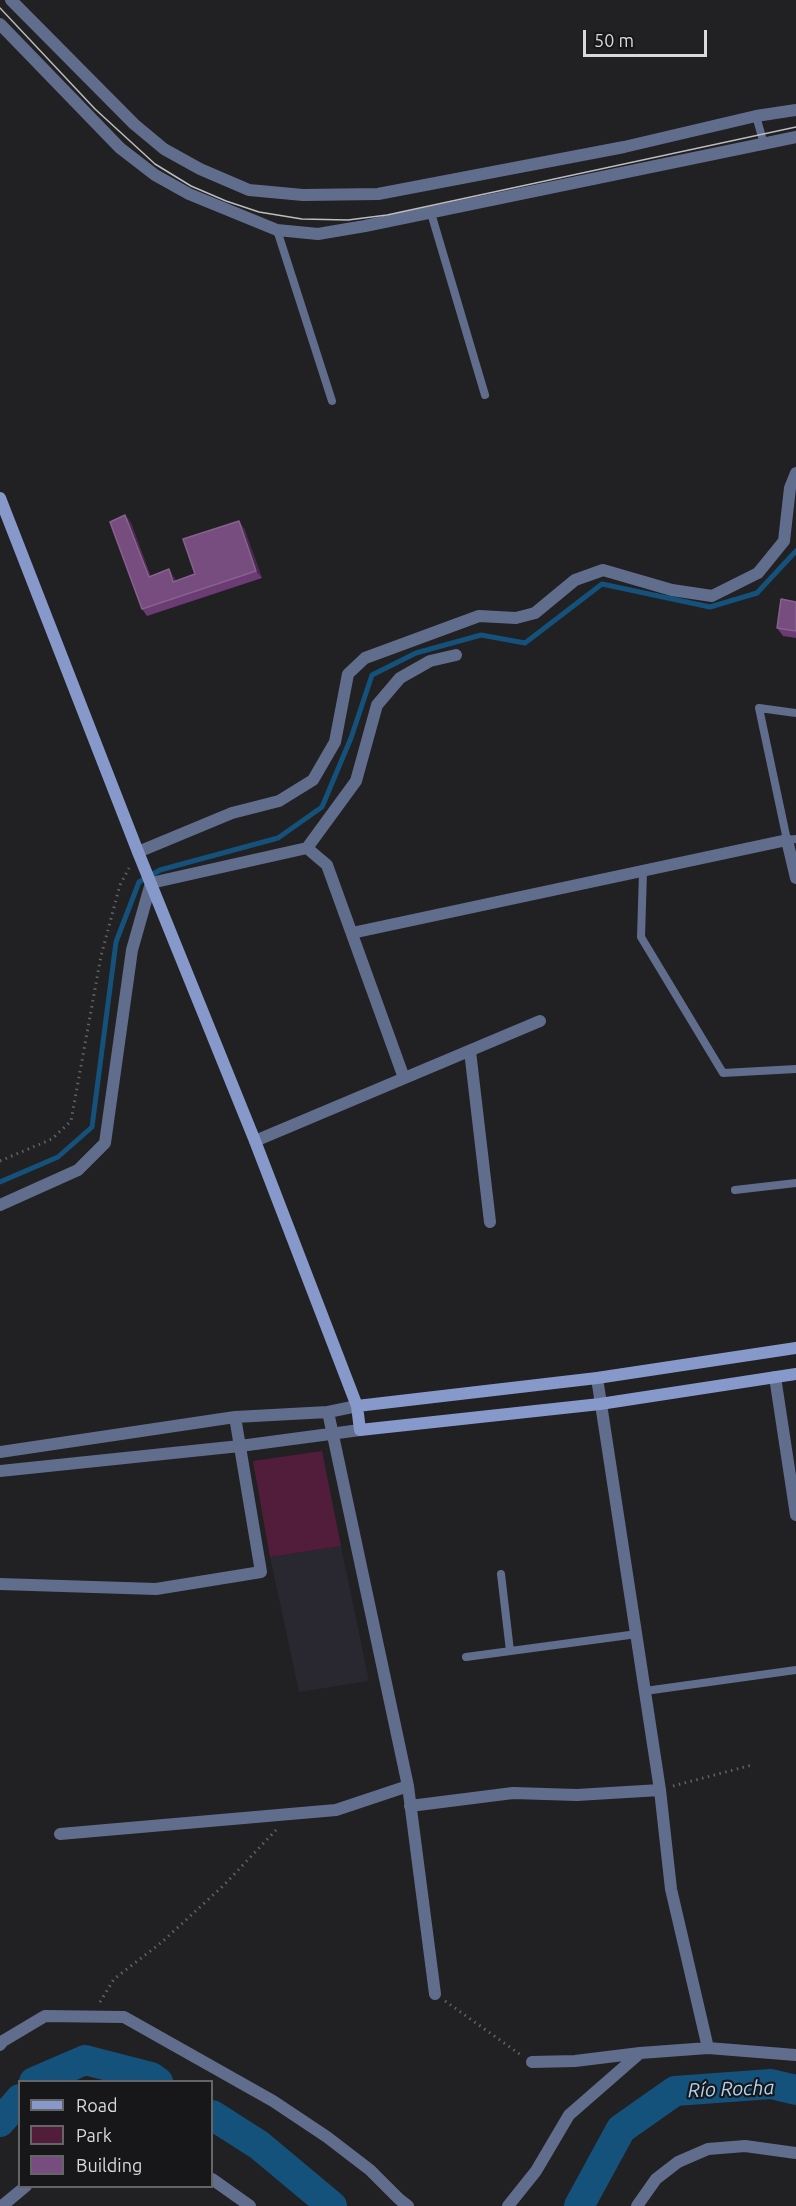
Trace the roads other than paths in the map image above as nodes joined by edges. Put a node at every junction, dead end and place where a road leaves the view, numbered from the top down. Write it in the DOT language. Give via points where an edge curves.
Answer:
graph roads {
  1 [pos="11,0"];
  2 [pos="0,24"];
  3 [pos="796,110"];
  4 [pos="756,116"];
  5 [pos="796,137"];
  6 [pos="764,144"];
  7 [pos="431,213"];
  8 [pos="277,230"];
  9 [pos="485,395"];
  10 [pos="332,401"];
  11 [pos="796,473"];
  12 [pos="0,498"];
  13 [pos="456,655"];
  14 [pos="796,713"];
  15 [pos="792,840"];
  16 [pos="307,848"];
  17 [pos="138,852"];
  18 [pos="643,872"];
  19 [pos="150,878"];
  20 [pos="796,878"];
  21 [pos="352,933"];
  22 [pos="540,1021"];
  23 [pos="470,1051"];
  24 [pos="796,1069"];
  25 [pos="404,1078"];
  26 [pos="255,1141"];
  27 [pos="796,1183"];
  28 [pos="735,1190"];
  29 [pos="0,1205"];
  30 [pos="490,1222"];
  31 [pos="796,1348"];
  32 [pos="796,1374"];
  33 [pos="775,1377"];
  34 [pos="597,1378"];
  35 [pos="600,1404"];
  36 [pos="357,1406"];
  37 [pos="328,1412"];
  38 [pos="235,1417"];
  39 [pos="360,1430"];
  40 [pos="332,1433"];
  41 [pos="240,1446"];
  42 [pos="0,1452"];
  43 [pos="0,1471"];
  44 [pos="796,1515"];
  45 [pos="501,1574"];
  46 [pos="0,1584"];
  47 [pos="637,1634"];
  48 [pos="510,1651"];
  49 [pos="466,1657"];
  50 [pos="796,1670"];
  51 [pos="645,1691"];
  52 [pos="408,1786"];
  53 [pos="660,1790"];
  54 [pos="410,1806"];
  55 [pos="60,1834"];
  56 [pos="435,1994"];
  57 [pos="0,2045"];
  58 [pos="708,2048"];
  59 [pos="640,2053"];
  60 [pos="796,2055"];
  61 [pos="532,2062"];
  62 [pos="796,2153"];
  63 [pos="213,2180"];
  64 [pos="25,2188"];
  65 [pos="2,2206"];
  66 [pos="250,2206"];
  67 [pos="408,2206"];
  68 [pos="508,2206"];
  69 [pos="637,2206"];
  1 -- 4 [label="street" via="134,124 164,149 249,190 303,195 378,194 624,147"];
  2 -- 8 [label="street" via="120,148 155,175 189,195"];
  3 -- 4 [label="street"];
  4 -- 6 [label="lane"];
  5 -- 6 [label="street"];
  6 -- 7 [label="street"];
  7 -- 8 [label="street" via="318,234"];
  7 -- 9 [label="lane"];
  8 -- 10 [label="lane"];
  11 -- 17 [label="street" via="790,488 784,541 758,573 712,596 672,590 603,570 574,580 535,613 516,618 479,616 364,658 348,674 335,742 313,780 279,801 231,813"];
  12 -- 17 [label="street"];
  13 -- 16 [label="street" via="430,661 400,678 377,705 356,781"];
  14 -- 15 [label="lane" via="759,708"];
  15 -- 18 [label="street"];
  15 -- 20 [label="street"];
  16 -- 19 [label="street"];
  16 -- 21 [label="street" via="327,865"];
  17 -- 19 [label="street"];
  18 -- 21 [label="street"];
  18 -- 24 [label="lane" via="641,937 723,1073"];
  19 -- 26 [label="street"];
  19 -- 29 [label="street" via="132,950 105,1143 78,1170"];
  21 -- 25 [label="street"];
  22 -- 23 [label="street"];
  23 -- 25 [label="street"];
  23 -- 30 [label="street"];
  25 -- 26 [label="street"];
  26 -- 36 [label="street"];
  27 -- 28 [label="lane"];
  31 -- 34 [label="street"];
  32 -- 33 [label="street"];
  33 -- 35 [label="street"];
  33 -- 44 [label="street"];
  34 -- 35 [label="street"];
  34 -- 36 [label="street"];
  35 -- 39 [label="street"];
  35 -- 47 [label="street"];
  36 -- 37 [label="street"];
  36 -- 39 [label="street"];
  37 -- 38 [label="street"];
  37 -- 40 [label="street"];
  38 -- 41 [label="street"];
  38 -- 42 [label="street"];
  39 -- 40 [label="street"];
  40 -- 41 [label="street"];
  40 -- 52 [label="street"];
  41 -- 43 [label="street"];
  41 -- 46 [label="street" via="261,1572 156,1589"];
  45 -- 48 [label="lane"];
  47 -- 48 [label="lane"];
  47 -- 51 [label="street"];
  48 -- 49 [label="lane"];
  50 -- 51 [label="lane"];
  51 -- 53 [label="street"];
  52 -- 54 [label="street"];
  52 -- 55 [label="street" via="336,1810"];
  53 -- 54 [label="street" via="577,1795 513,1793"];
  53 -- 58 [label="street" via="671,1889"];
  54 -- 56 [label="street"];
  57 -- 67 [label="street" via="45,2016 124,2017 273,2101 370,2170"];
  58 -- 59 [label="street"];
  58 -- 60 [label="street"];
  59 -- 61 [label="street"];
  59 -- 68 [label="street" via="569,2115 536,2171"];
  62 -- 69 [label="street" via="745,2146 708,2150 678,2162 656,2179"];
  63 -- 66 [label="street"];
  64 -- 65 [label="street"];
}
